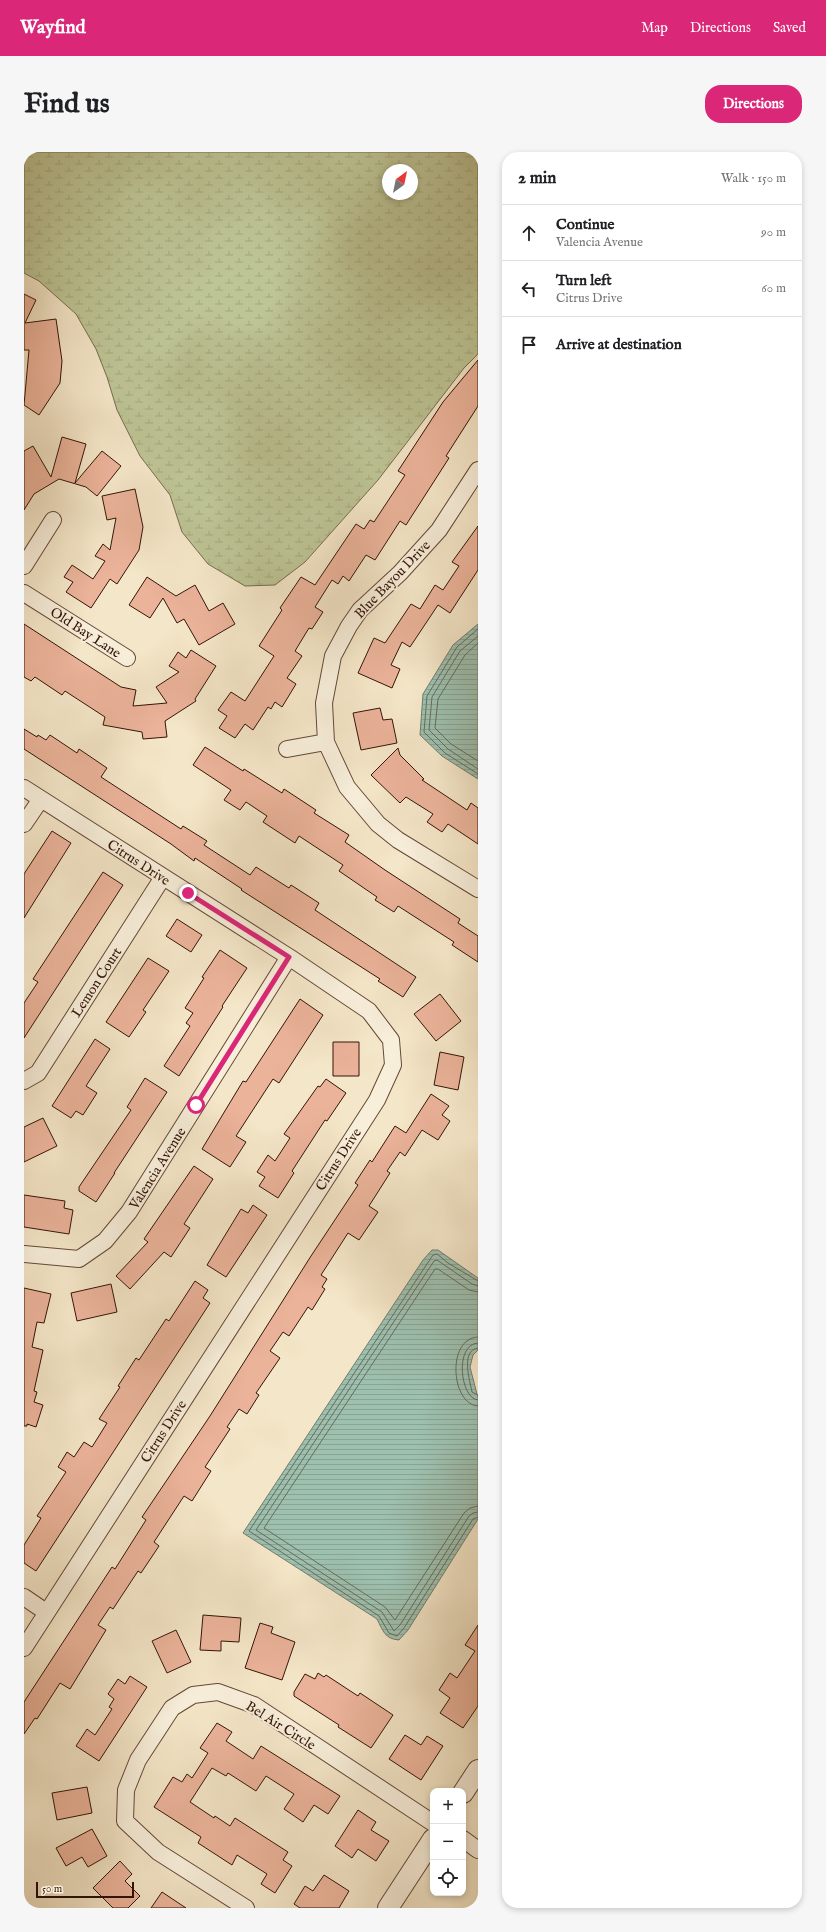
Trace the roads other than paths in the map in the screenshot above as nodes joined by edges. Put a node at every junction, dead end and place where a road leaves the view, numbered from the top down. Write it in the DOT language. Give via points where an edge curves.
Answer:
graph roads {
  1 [pos="478,470"];
  2 [pos="53,520"];
  3 [pos="24,566"];
  4 [pos="24,592"];
  5 [pos="127,658"];
  6 [pos="326,742"];
  7 [pos="287,749"];
  8 [pos="24,788"];
  9 [pos="41,799"];
  10 [pos="24,824"];
  11 [pos="163,877"];
  12 [pos="478,889"];
  13 [pos="289,957"];
  14 [pos="24,1081"];
  15 [pos="24,1254"];
  16 [pos="24,1597"];
  17 [pos="46,1612"];
  18 [pos="24,1648"];
  19 [pos="478,1770"];
  20 [pos="466,1788"];
  21 [pos="430,1820"];
  22 [pos="466,1841"];
  23 [pos="430,1845"];
  24 [pos="478,1850"];
  25 [pos="246,1908"];
  26 [pos="388,1908"];
  1 -- 6 [label="street, Blue Bayou Drive" via="439,530 400,573 360,610 349,626 333,656 324,703"];
  2 -- 3 [label="street"];
  4 -- 5 [label="street, Old Bay Lane"];
  6 -- 7 [label="street"];
  6 -- 12 [label="street, Blue Bayou Drive" via="347,787 378,824 398,840"];
  8 -- 9 [label="street, Citrus Drive"];
  9 -- 10 [label="street"];
  9 -- 11 [label="street, Citrus Drive"];
  11 -- 13 [label="street, Citrus Drive"];
  11 -- 14 [label="street, Lemon Court" via="38,1073"];
  13 -- 15 [label="street, Valencia Avenue" via="129,1212 104,1241 79,1260"];
  13 -- 17 [label="street, Citrus Drive" via="369,1011 391,1040 393,1065 377,1100"];
  16 -- 17 [label="street"];
  17 -- 18 [label="street, Citrus Drive"];
  19 -- 20 [label="street"];
  21 -- 25 [label="street, Bel Air Circle" via="254,1705 218,1692 193,1695 172,1708 138,1760 126,1790 126,1822 158,1852"];
  22 -- 24 [label="street"];
  23 -- 26 [label="street"];
}
